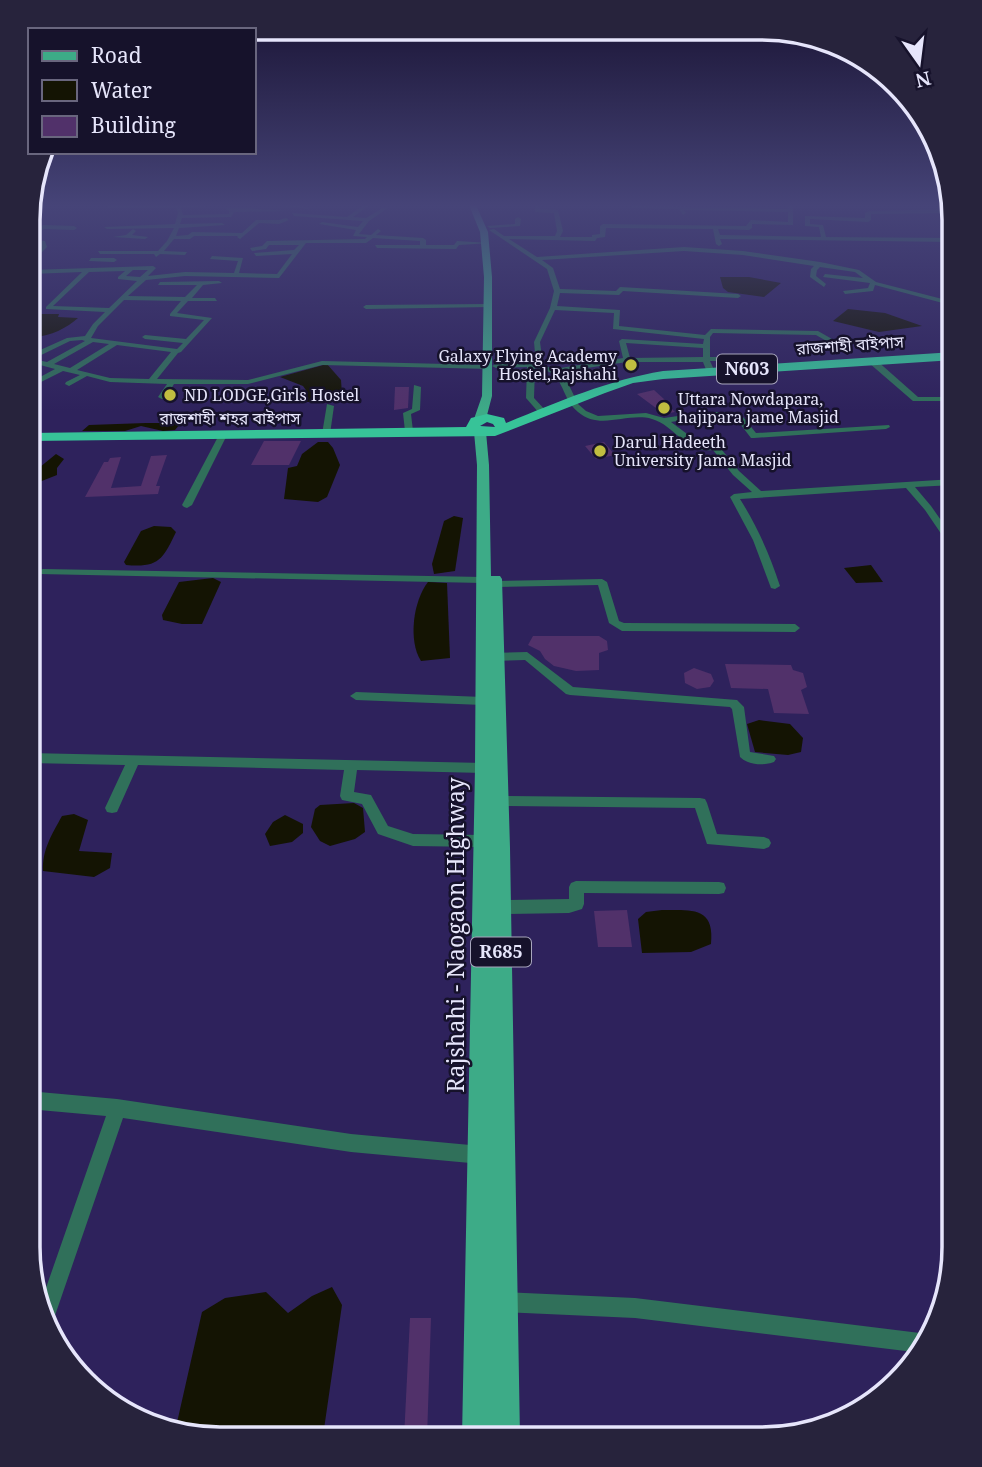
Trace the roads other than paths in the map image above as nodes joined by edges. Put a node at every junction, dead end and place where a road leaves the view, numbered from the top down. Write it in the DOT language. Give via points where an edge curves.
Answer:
graph roads {
  1 [pos="84,273"];
  2 [pos="126,273"];
  3 [pos="148,273"];
  4 [pos="174,273"];
  5 [pos="208,273"];
  6 [pos="282,273"];
  7 [pos="487,273"];
  8 [pos="494,273"];
  9 [pos="552,273"];
  10 [pos="813,273"];
  11 [pos="860,273"];
  12 [pos="236,275"];
  13 [pos="825,276"];
  14 [pos="77,279"];
  15 [pos="40,280"];
  16 [pos="142,280"];
  17 [pos="870,281"];
  18 [pos="219,283"];
  19 [pos="908,283"];
  20 [pos="201,284"];
  21 [pos="824,285"];
  22 [pos="557,290"];
  23 [pos="900,290"];
  24 [pos="845,292"];
  25 [pos="738,296"];
  26 [pos="124,298"];
  27 [pos="188,299"];
  28 [pos="215,300"];
  29 [pos="942,301"];
  30 [pos="488,306"];
  31 [pos="366,307"];
  32 [pos="553,308"];
  33 [pos="110,310"];
  34 [pos="145,337"];
  35 [pos="707,337"];
  36 [pos="87,340"];
  37 [pos="188,341"];
  38 [pos="867,342"];
  39 [pos="116,344"];
  40 [pos="706,346"];
  41 [pos="176,351"];
  42 [pos="40,354"];
  43 [pos="942,357"];
  44 [pos="626,360"];
  45 [pos="872,361"];
  46 [pos="40,362"];
  47 [pos="49,365"];
  48 [pos="536,366"];
  49 [pos="708,366"];
  50 [pos="492,367"];
  51 [pos="67,369"];
  52 [pos="553,371"];
  53 [pos="86,374"];
  54 [pos="40,382"];
  55 [pos="151,382"];
  56 [pos="172,382"];
  57 [pos="195,383"];
  58 [pos="69,384"];
  59 [pos="417,387"];
  60 [pos="191,395"];
  61 [pos="162,397"];
  62 [pos="942,398"];
  63 [pos="571,402"];
  64 [pos="330,406"];
  65 [pos="545,412"];
  66 [pos="663,421"];
  67 [pos="488,425"];
  68 [pos="886,427"];
  69 [pos="409,431"];
  70 [pos="326,434"];
  71 [pos="223,435"];
  72 [pos="40,437"];
  73 [pos="942,483"];
  74 [pos="908,485"];
  75 [pos="759,494"];
  76 [pos="187,505"];
  77 [pos="942,528"];
  78 [pos="43,572"];
  79 [pos="489,582"];
  80 [pos="775,586"];
  81 [pos="795,628"];
  82 [pos="490,657"];
  83 [pos="356,696"];
  84 [pos="483,701"];
  85 [pos="40,758"];
  86 [pos="134,760"];
  87 [pos="770,760"];
  88 [pos="351,766"];
  89 [pos="484,768"];
  90 [pos="499,802"];
  91 [pos="112,808"];
  92 [pos="483,841"];
  93 [pos="764,843"];
  94 [pos="719,888"];
  95 [pos="500,907"];
  96 [pos="40,1101"];
  97 [pos="117,1108"];
  98 [pos="481,1155"];
  99 [pos="504,1302"];
  100 [pos="50,1304"];
  101 [pos="914,1342"];
  102 [pos="478,1427"];
  103 [pos="503,1427"];
  1 -- 14 [label="street"];
  2 -- 16 [label="street" via="120,278"];
  3 -- 16 [label="street"];
  4 -- 16 [label="street"];
  5 -- 12 [label="street"];
  6 -- 12 [label="street"];
  7 -- 30 [label="main road"];
  8 -- 50 [label="main road"];
  9 -- 22 [label="street"];
  10 -- 21 [label="street"];
  11 -- 17 [label="street"];
  13 -- 17 [label="street"];
  14 -- 15 [label="street"];
  14 -- 33 [label="street" via="48,308"];
  16 -- 20 [label="street"];
  16 -- 26 [label="street"];
  17 -- 23 [label="street"];
  17 -- 24 [label="street" via="871,290"];
  18 -- 20 [label="street"];
  19 -- 23 [label="street"];
  20 -- 27 [label="street"];
  22 -- 25 [label="street"];
  22 -- 32 [label="street"];
  23 -- 29 [label="street"];
  26 -- 27 [label="street"];
  26 -- 33 [label="street"];
  27 -- 28 [label="street"];
  27 -- 37 [label="street" via="166,321 205,323"];
  30 -- 31 [label="street"];
  30 -- 50 [label="main road"];
  32 -- 35 [label="street" via="618,311 615,328"];
  32 -- 48 [label="street" via="537,342"];
  33 -- 36 [label="street"];
  34 -- 37 [label="street"];
  35 -- 38 [label="street" via="711,331 818,333 830,341"];
  35 -- 40 [label="street"];
  36 -- 39 [label="street"];
  36 -- 42 [label="street" via="69,339"];
  36 -- 47 [label="street"];
  37 -- 41 [label="street"];
  39 -- 41 [label="street"];
  39 -- 51 [label="street"];
  40 -- 44 [label="street" via="622,341"];
  40 -- 49 [label="street"];
  41 -- 55 [label="street"];
  43 -- 45 [label="highway, রাজশাহী বাইপাস / N603"];
  44 -- 49 [label="street"];
  44 -- 52 [label="street"];
  45 -- 49 [label="highway, রাজশাহী বাইপাস / N603" via="754,369"];
  45 -- 62 [label="street" via="916,399"];
  46 -- 47 [label="street"];
  47 -- 51 [label="street"];
  48 -- 50 [label="street"];
  48 -- 52 [label="street"];
  48 -- 65 [label="street" via="530,398"];
  49 -- 63 [label="highway, রাজশাহী বাইপাস / N603" via="631,380"];
  50 -- 57 [label="street" via="322,363 248,382"];
  50 -- 67 [label="main road, Rajshahi - Naogaon Highway"];
  51 -- 53 [label="street"];
  51 -- 54 [label="street"];
  52 -- 63 [label="street" via="561,377"];
  53 -- 55 [label="street"];
  53 -- 58 [label="street"];
  55 -- 56 [label="street"];
  56 -- 57 [label="street"];
  56 -- 61 [label="street"];
  57 -- 60 [label="street"];
  59 -- 69 [label="street" via="415,410 407,413"];
  63 -- 65 [label="highway, রাজশাহী বাইপাস / N603"];
  63 -- 66 [label="street" via="591,416 653,416"];
  64 -- 70 [label="street"];
  65 -- 67 [label="highway, N603"];
  66 -- 68 [label="street" via="736,414 754,436"];
  66 -- 75 [label="street" via="699,447 715,447"];
  67 -- 69 [label="highway, রাজশাহী শহর বাইপাস / N603"];
  67 -- 79 [label="main road, Rajshahi - Naogaon Highway / R685"];
  69 -- 70 [label="highway, রাজশাহী শহর বাইপাস / N603"];
  70 -- 71 [label="highway, রাজশাহী শহর বাইপাস / N603"];
  71 -- 72 [label="highway, রাজশাহী শহর বাইপাস / N603"];
  71 -- 76 [label="street"];
  73 -- 74 [label="street"];
  74 -- 75 [label="street"];
  74 -- 77 [label="street"];
  75 -- 80 [label="street" via="734,497"];
  78 -- 79 [label="street"];
  79 -- 81 [label="street" via="602,582 614,623 622,627"];
  79 -- 82 [label="main road, Rajshahi - Naogaon Highway / R685"];
  82 -- 84 [label="main road, Rajshahi - Naogaon Highway / R685"];
  82 -- 87 [label="street" via="527,656 570,691 733,703 738,707 744,754"];
  82 -- 90 [label="main road, Rajshahi - Naogaon Highway / R685"];
  83 -- 84 [label="street"];
  84 -- 89 [label="main road, Rajshahi - Naogaon Highway / R685"];
  85 -- 86 [label="street"];
  86 -- 88 [label="street"];
  86 -- 91 [label="street"];
  88 -- 89 [label="street"];
  88 -- 92 [label="street" via="346,796 366,799 383,831 413,840"];
  89 -- 92 [label="main road, Rajshahi - Naogaon Highway / R685"];
  90 -- 93 [label="street" via="700,803 712,840"];
  90 -- 95 [label="main road, Rajshahi - Naogaon Highway / R685"];
  92 -- 98 [label="main road, Rajshahi - Naogaon Highway / R685"];
  94 -- 95 [label="street" via="576,887 577,904"];
  95 -- 99 [label="main road, Rajshahi - Naogaon Highway / R685"];
  96 -- 97 [label="street"];
  97 -- 98 [label="street" via="351,1143"];
  97 -- 100 [label="street"];
  98 -- 102 [label="main road, Rajshahi - Naogaon Highway / R685"];
  99 -- 101 [label="street" via="635,1308"];
  99 -- 103 [label="main road, Rajshahi - Naogaon Highway / R685"];
}
